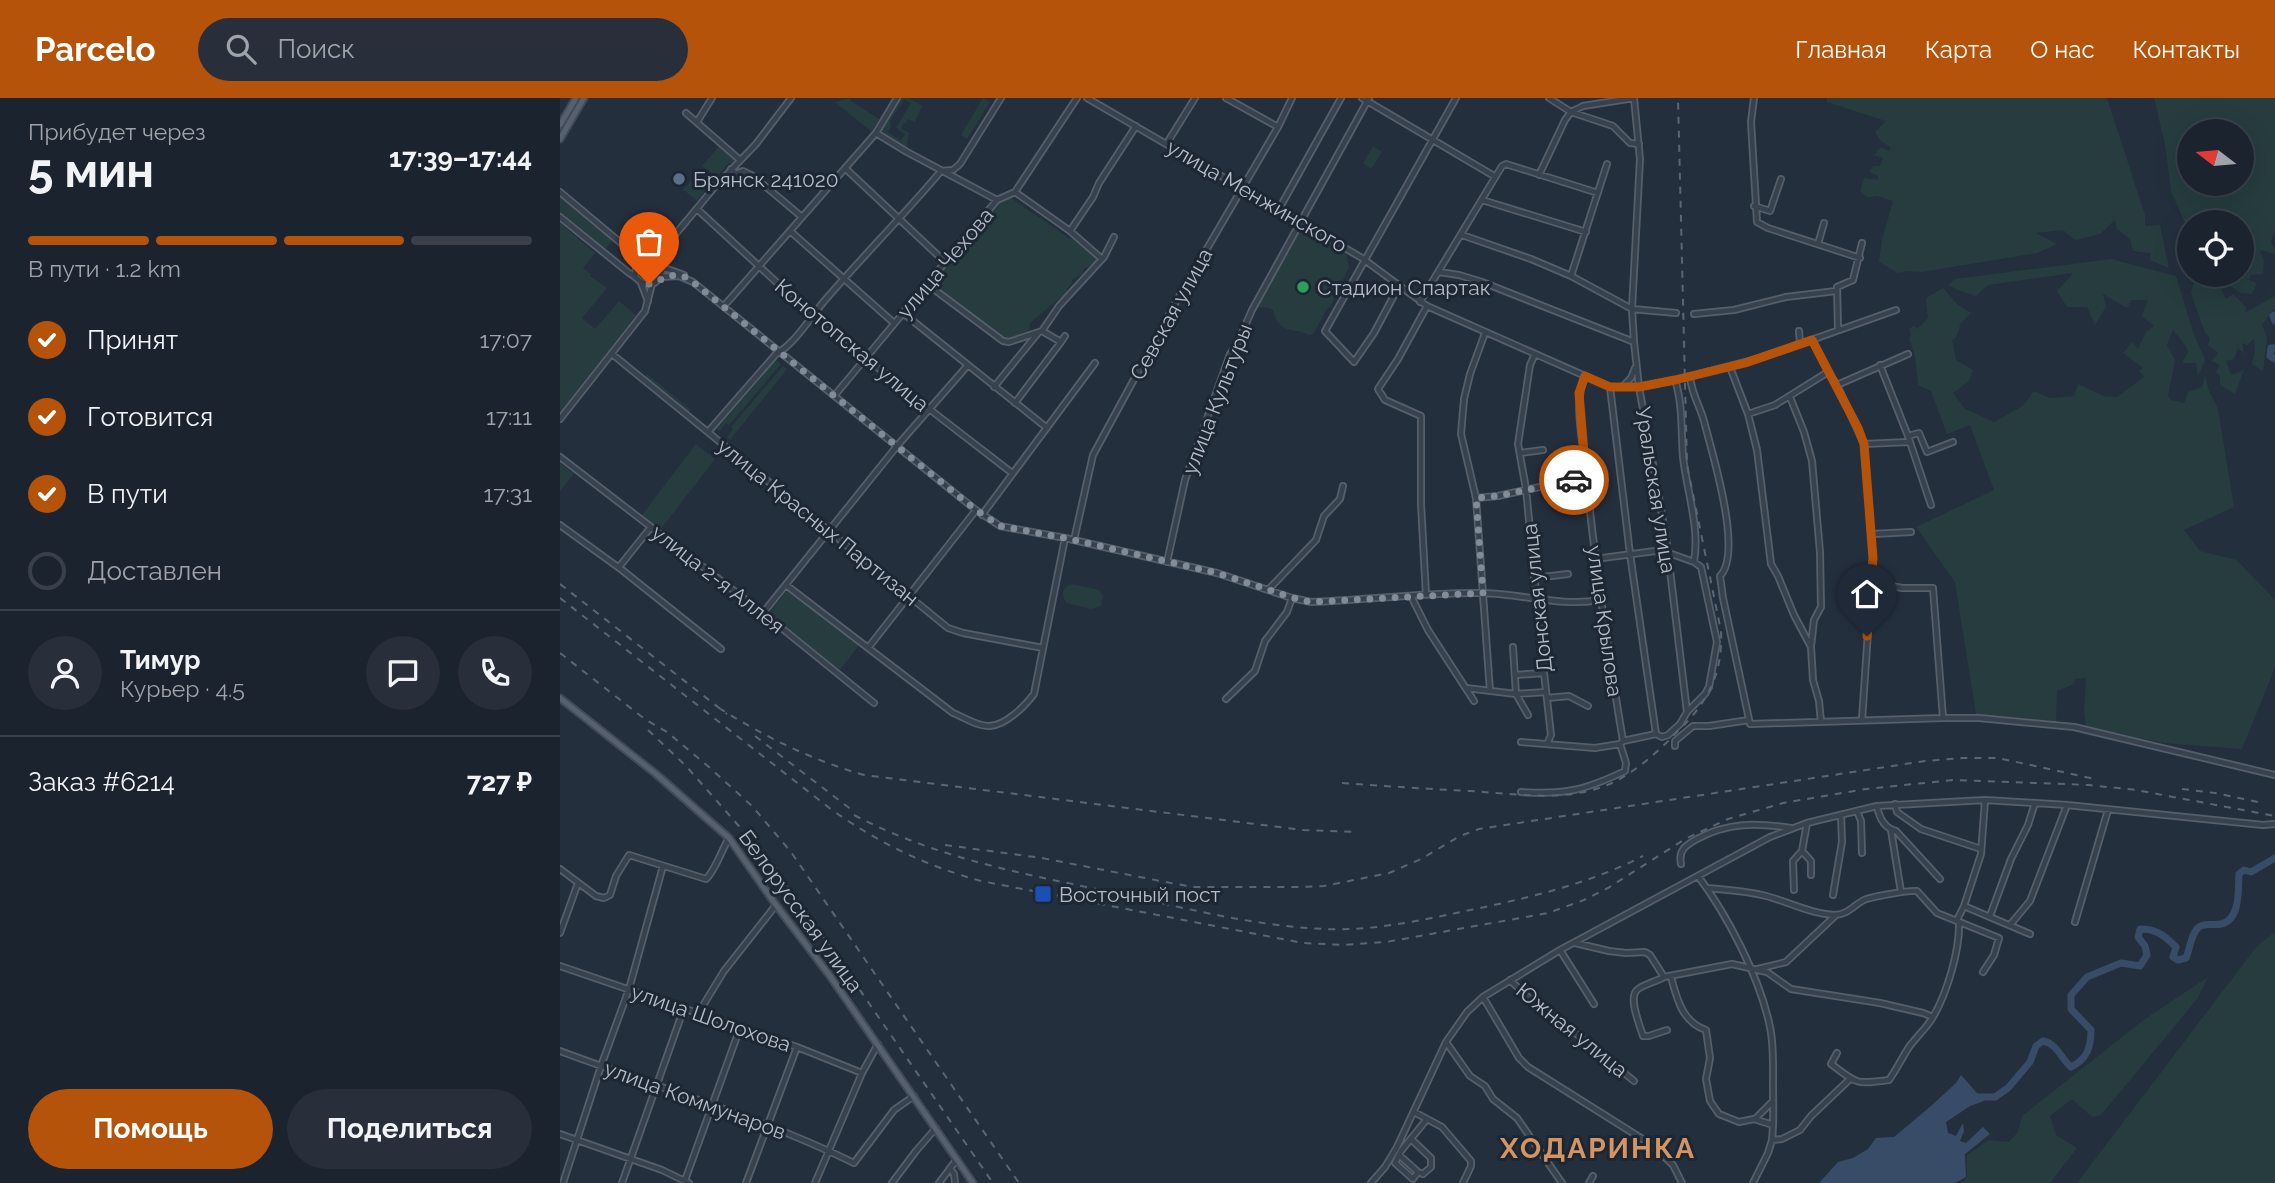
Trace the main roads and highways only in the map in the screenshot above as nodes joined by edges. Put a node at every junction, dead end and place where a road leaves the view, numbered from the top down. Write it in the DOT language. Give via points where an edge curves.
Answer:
graph roads {
  1 [pos="576,98"];
  2 [pos="584,98"];
  3 [pos="560,125"];
  4 [pos="560,139"];
  5 [pos="560,698"];
  6 [pos="973,1183"];
  1 -- 3 [label="main road"];
  2 -- 4 [label="main road"];
  5 -- 6 [label="main road, Белорусская улица" via="729,838"];
}
